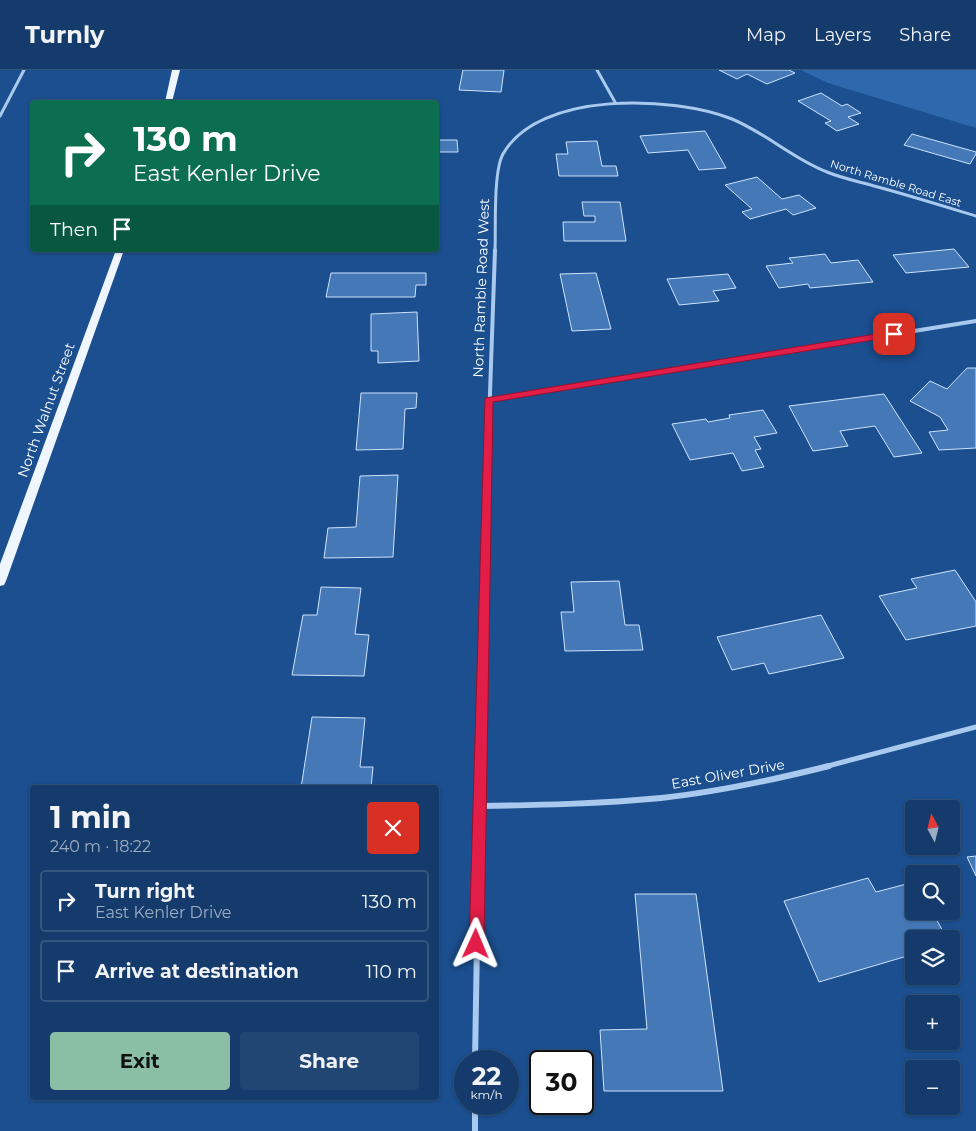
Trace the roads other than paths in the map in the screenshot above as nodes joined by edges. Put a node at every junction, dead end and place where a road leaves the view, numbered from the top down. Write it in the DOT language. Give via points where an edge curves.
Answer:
graph roads {
  1 [pos="24,70"];
  2 [pos="176,70"];
  3 [pos="597,70"];
  4 [pos="168,100"];
  5 [pos="615,102"];
  6 [pos="0,116"];
  7 [pos="976,216"];
  8 [pos="119,252"];
  9 [pos="976,321"];
  10 [pos="488,400"];
  11 [pos="0,581"];
  12 [pos="976,727"];
  13 [pos="478,806"];
  14 [pos="475,1050"];
  15 [pos="475,1115"];
  16 [pos="474,1131"];
  1 -- 6 [label="street"];
  2 -- 4 [label="main road"];
  3 -- 5 [label="street"];
  5 -- 7 [label="street, North Ramble Road East" via="662,104 720,114 824,171"];
  5 -- 10 [label="street, North Ramble Road West" via="552,118 525,132 504,151 498,176"];
  8 -- 11 [label="main road, North Walnut Street"];
  9 -- 10 [label="street"];
  10 -- 13 [label="street, North Ramble Road West"];
  12 -- 13 [label="street, East Oliver Drive" via="777,779 719,790 604,803"];
  13 -- 14 [label="street, North Ramble Road West"];
  15 -- 16 [label="street"];
}
